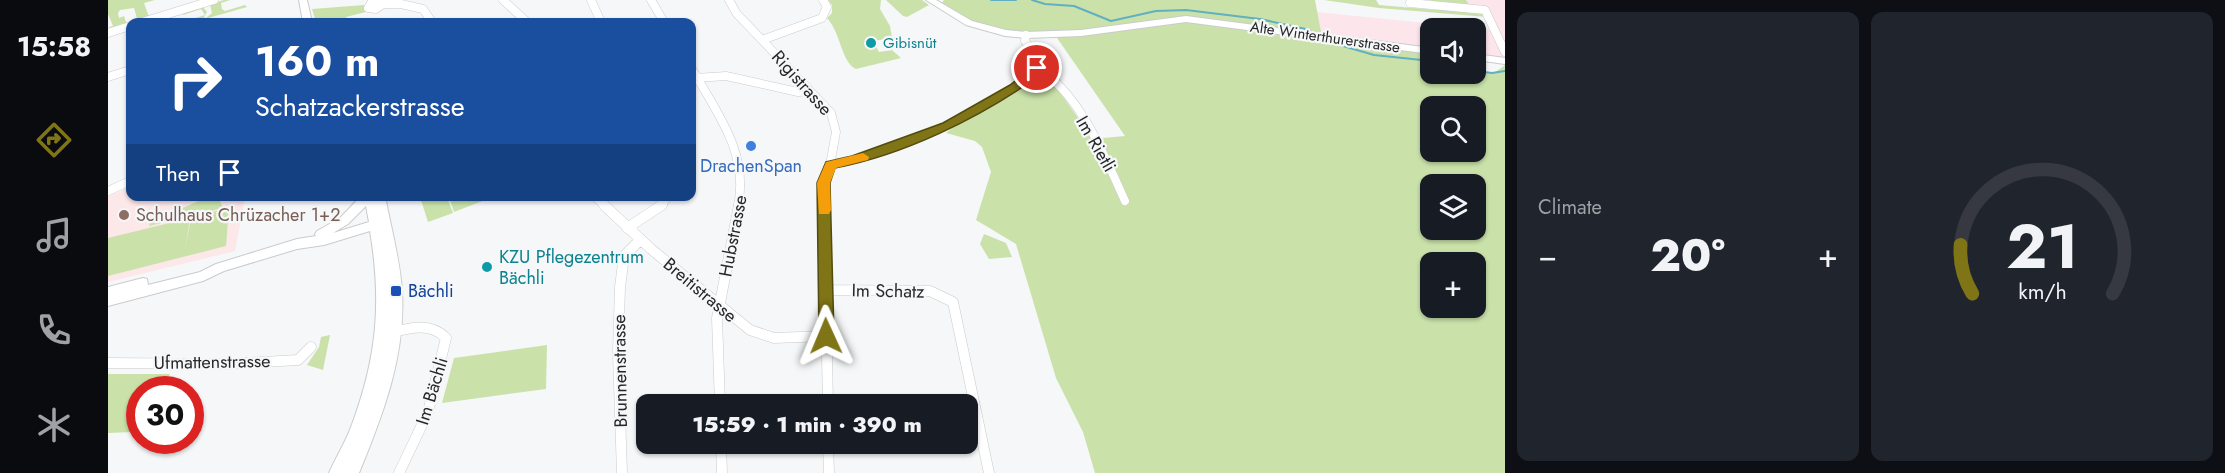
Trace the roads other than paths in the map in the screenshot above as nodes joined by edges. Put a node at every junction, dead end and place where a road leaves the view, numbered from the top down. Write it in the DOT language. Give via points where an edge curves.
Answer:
graph roads {
  1 [pos="214,0"];
  2 [pos="303,0"];
  3 [pos="505,0"];
  4 [pos="591,0"];
  5 [pos="651,0"];
  6 [pos="729,0"];
  7 [pos="823,0"];
  8 [pos="930,0"];
  9 [pos="1410,3"];
  10 [pos="383,4"];
  11 [pos="155,18"];
  12 [pos="307,18"];
  13 [pos="429,18"];
  14 [pos="523,18"];
  15 [pos="599,18"];
  16 [pos="662,18"];
  17 [pos="126,27"];
  18 [pos="108,33"];
  19 [pos="1026,35"];
  20 [pos="762,40"];
  21 [pos="1420,49"];
  22 [pos="1505,52"];
  23 [pos="1486,58"];
  24 [pos="1505,61"];
  25 [pos="1037,68"];
  26 [pos="126,71"];
  27 [pos="696,73"];
  28 [pos="108,77"];
  29 [pos="696,77"];
  30 [pos="810,91"];
  31 [pos="830,165"];
  32 [pos="126,183"];
  33 [pos="108,190"];
  34 [pos="365,201"];
  35 [pos="371,201"];
  36 [pos="379,201"];
  37 [pos="599,201"];
  38 [pos="665,201"];
  39 [pos="1125,201"];
  40 [pos="377,220"];
  41 [pos="627,228"];
  42 [pos="331,230"];
  43 [pos="640,240"];
  44 [pos="297,244"];
  45 [pos="220,267"];
  46 [pos="825,290"];
  47 [pos="108,292"];
  48 [pos="108,301"];
  49 [pos="719,305"];
  50 [pos="388,333"];
  51 [pos="826,336"];
  52 [pos="310,347"];
  53 [pos="108,363"];
  54 [pos="719,394"];
  55 [pos="828,394"];
  56 [pos="721,454"];
  57 [pos="828,454"];
  58 [pos="337,473"];
  59 [pos="351,473"];
  60 [pos="399,473"];
  61 [pos="621,473"];
  62 [pos="722,473"];
  63 [pos="829,473"];
  64 [pos="989,473"];
  1 -- 11 [label="street"];
  2 -- 12 [label="main road"];
  3 -- 14 [label="street"];
  4 -- 15 [label="street"];
  5 -- 16 [label="street"];
  6 -- 20 [label="street, Rigistrasse"];
  7 -- 20 [label="street" via="827,7 822,18"];
  8 -- 19 [label="main road, Alte Winterthurerstrasse" via="969,23"];
  9 -- 22 [label="street" via="1485,10"];
  10 -- 13 [label="street" via="423,9"];
  17 -- 18 [label="street"];
  19 -- 21 [label="main road, Alte Winterthurerstrasse" via="1081,33 1167,20 1219,22"];
  19 -- 25 [label="street"];
  20 -- 30 [label="street, Rigistrasse"];
  23 -- 24 [label="main road"];
  25 -- 31 [label="street" via="1014,88 954,123"];
  25 -- 39 [label="street, Im Rietli" via="1051,75 1089,128"];
  26 -- 28 [label="street"];
  27 -- 30 [label="street"];
  29 -- 49 [label="street, Hubstrasse" via="731,139 742,188"];
  30 -- 31 [label="street, Rigistrasse" via="834,120 836,132"];
  31 -- 46 [label="street, Rigistrasse" via="824,183"];
  32 -- 33 [label="street"];
  34 -- 42 [label="main road"];
  35 -- 40 [label="main road"];
  36 -- 40 [label="main road"];
  37 -- 41 [label="street, Breitistrasse"];
  38 -- 41 [label="street"];
  40 -- 42 [label="main road"];
  40 -- 44 [label="main road" via="324,240"];
  40 -- 50 [label="main road" via="396,291"];
  41 -- 43 [label="street, Breitistrasse"];
  42 -- 44 [label="main road"];
  43 -- 49 [label="street, Breitistrasse"];
  43 -- 61 [label="street, Brunnenstrasse" via="624,256 620,287"];
  44 -- 45 [label="main road"];
  45 -- 47 [label="main road"];
  45 -- 48 [label="main road" via="203,276"];
  46 -- 51 [label="street, Rigistrasse"];
  46 -- 64 [label="street, Im Schatz" via="930,291 953,302"];
  49 -- 51 [label="street, Breitistrasse" via="761,335"];
  49 -- 54 [label="street, Hubstrasse" via="716,329"];
  50 -- 58 [label="main road" via="368,405"];
  50 -- 59 [label="main road" via="380,400"];
  50 -- 60 [label="street, Im Bächli" via="435,328 446,338 428,412"];
  51 -- 55 [label="street, Rigistrasse"];
  52 -- 53 [label="street, Ufmattenstrasse" via="298,360"];
  56 -- 62 [label="street"];
  57 -- 63 [label="street"];
}
